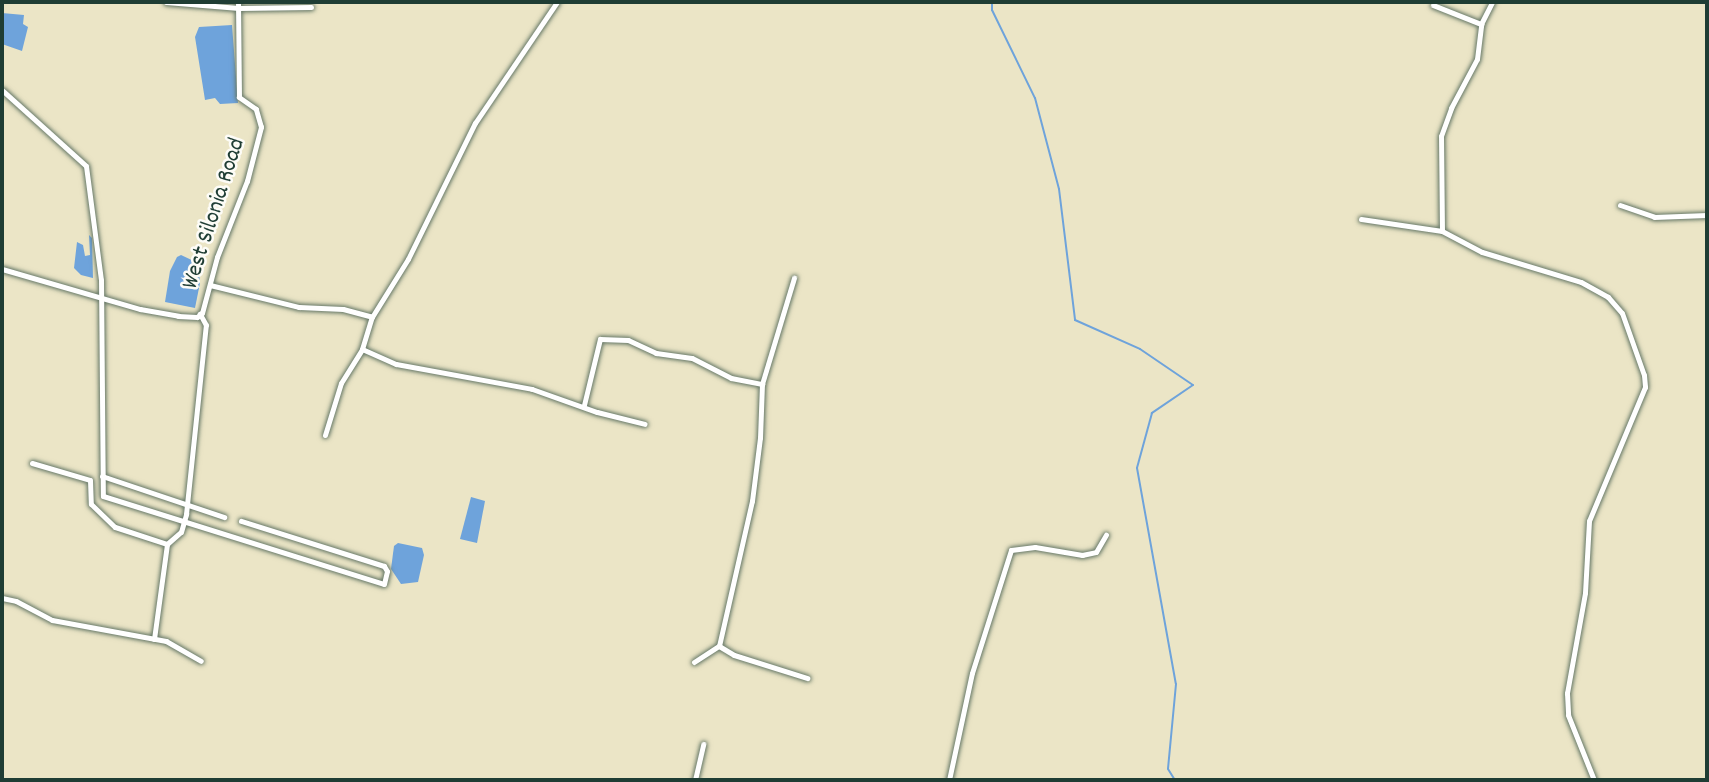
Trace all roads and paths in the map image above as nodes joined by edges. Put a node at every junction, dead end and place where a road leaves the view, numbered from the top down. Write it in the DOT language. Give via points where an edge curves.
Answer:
graph roads {
  1 [pos="166,2"];
  2 [pos="557,2"];
  3 [pos="1492,2"];
  4 [pos="238,5"];
  5 [pos="1433,5"];
  6 [pos="312,7"];
  7 [pos="1481,24"];
  8 [pos="2,90"];
  9 [pos="1620,205"];
  10 [pos="1707,215"];
  11 [pos="1361,219"];
  12 [pos="1441,231"];
  13 [pos="2,269"];
  14 [pos="794,278"];
  15 [pos="210,285"];
  16 [pos="100,297"];
  17 [pos="200,314"];
  18 [pos="372,317"];
  19 [pos="362,349"];
  20 [pos="762,384"];
  21 [pos="584,405"];
  22 [pos="645,424"];
  23 [pos="325,435"];
  24 [pos="32,463"];
  25 [pos="102,476"];
  26 [pos="187,506"];
  27 [pos="224,517"];
  28 [pos="242,521"];
  29 [pos="184,522"];
  30 [pos="1106,535"];
  31 [pos="167,544"];
  32 [pos="2,598"];
  33 [pos="154,639"];
  34 [pos="719,646"];
  35 [pos="201,661"];
  36 [pos="694,662"];
  37 [pos="807,678"];
  38 [pos="703,744"];
  39 [pos="695,780"];
  40 [pos="949,780"];
  41 [pos="1594,780"];
  1 -- 4 [label="street"];
  2 -- 18 [label="street" via="475,123 408,259"];
  3 -- 7 [label="street"];
  4 -- 6 [label="street"];
  4 -- 15 [label="street, West Silonia Road" via="239,97 256,110 261,127"];
  5 -- 7 [label="street"];
  7 -- 12 [label="street" via="1477,60 1441,136"];
  8 -- 16 [label="street" via="86,166 99,252"];
  9 -- 10 [label="street" via="1654,217"];
  11 -- 12 [label="street"];
  12 -- 41 [label="street" via="1482,252 1581,282 1608,297 1622,313 1644,375 1645,387 1589,521 1585,593 1567,693 1568,715"];
  13 -- 16 [label="street, West Silonia Road"];
  14 -- 20 [label="street"];
  15 -- 17 [label="street, West Silonia Road"];
  15 -- 18 [label="street" via="299,307 342,309"];
  16 -- 17 [label="street, West Silonia Road" via="178,316"];
  16 -- 25 [label="street"];
  17 -- 26 [label="street" via="206,325"];
  18 -- 19 [label="street"];
  19 -- 21 [label="street" via="396,364 532,389"];
  19 -- 23 [label="street" via="341,383"];
  20 -- 21 [label="street" via="731,378 692,358 656,353 628,340 600,340"];
  20 -- 34 [label="street" via="761,438 752,501"];
  21 -- 22 [label="street"];
  24 -- 31 [label="street" via="89,480 91,504 116,527"];
  25 -- 26 [label="street"];
  25 -- 29 [label="street" via="103,496"];
  26 -- 27 [label="street"];
  26 -- 29 [label="street"];
  28 -- 29 [label="street" via="384,566 384,584"];
  29 -- 31 [label="street" via="181,532"];
  30 -- 40 [label="street" via="1096,552 1082,555 1035,547 1011,550 972,673"];
  31 -- 33 [label="street"];
  32 -- 33 [label="street" via="52,621"];
  33 -- 35 [label="street"];
  34 -- 36 [label="street"];
  34 -- 37 [label="street"];
  38 -- 39 [label="street"];
}
